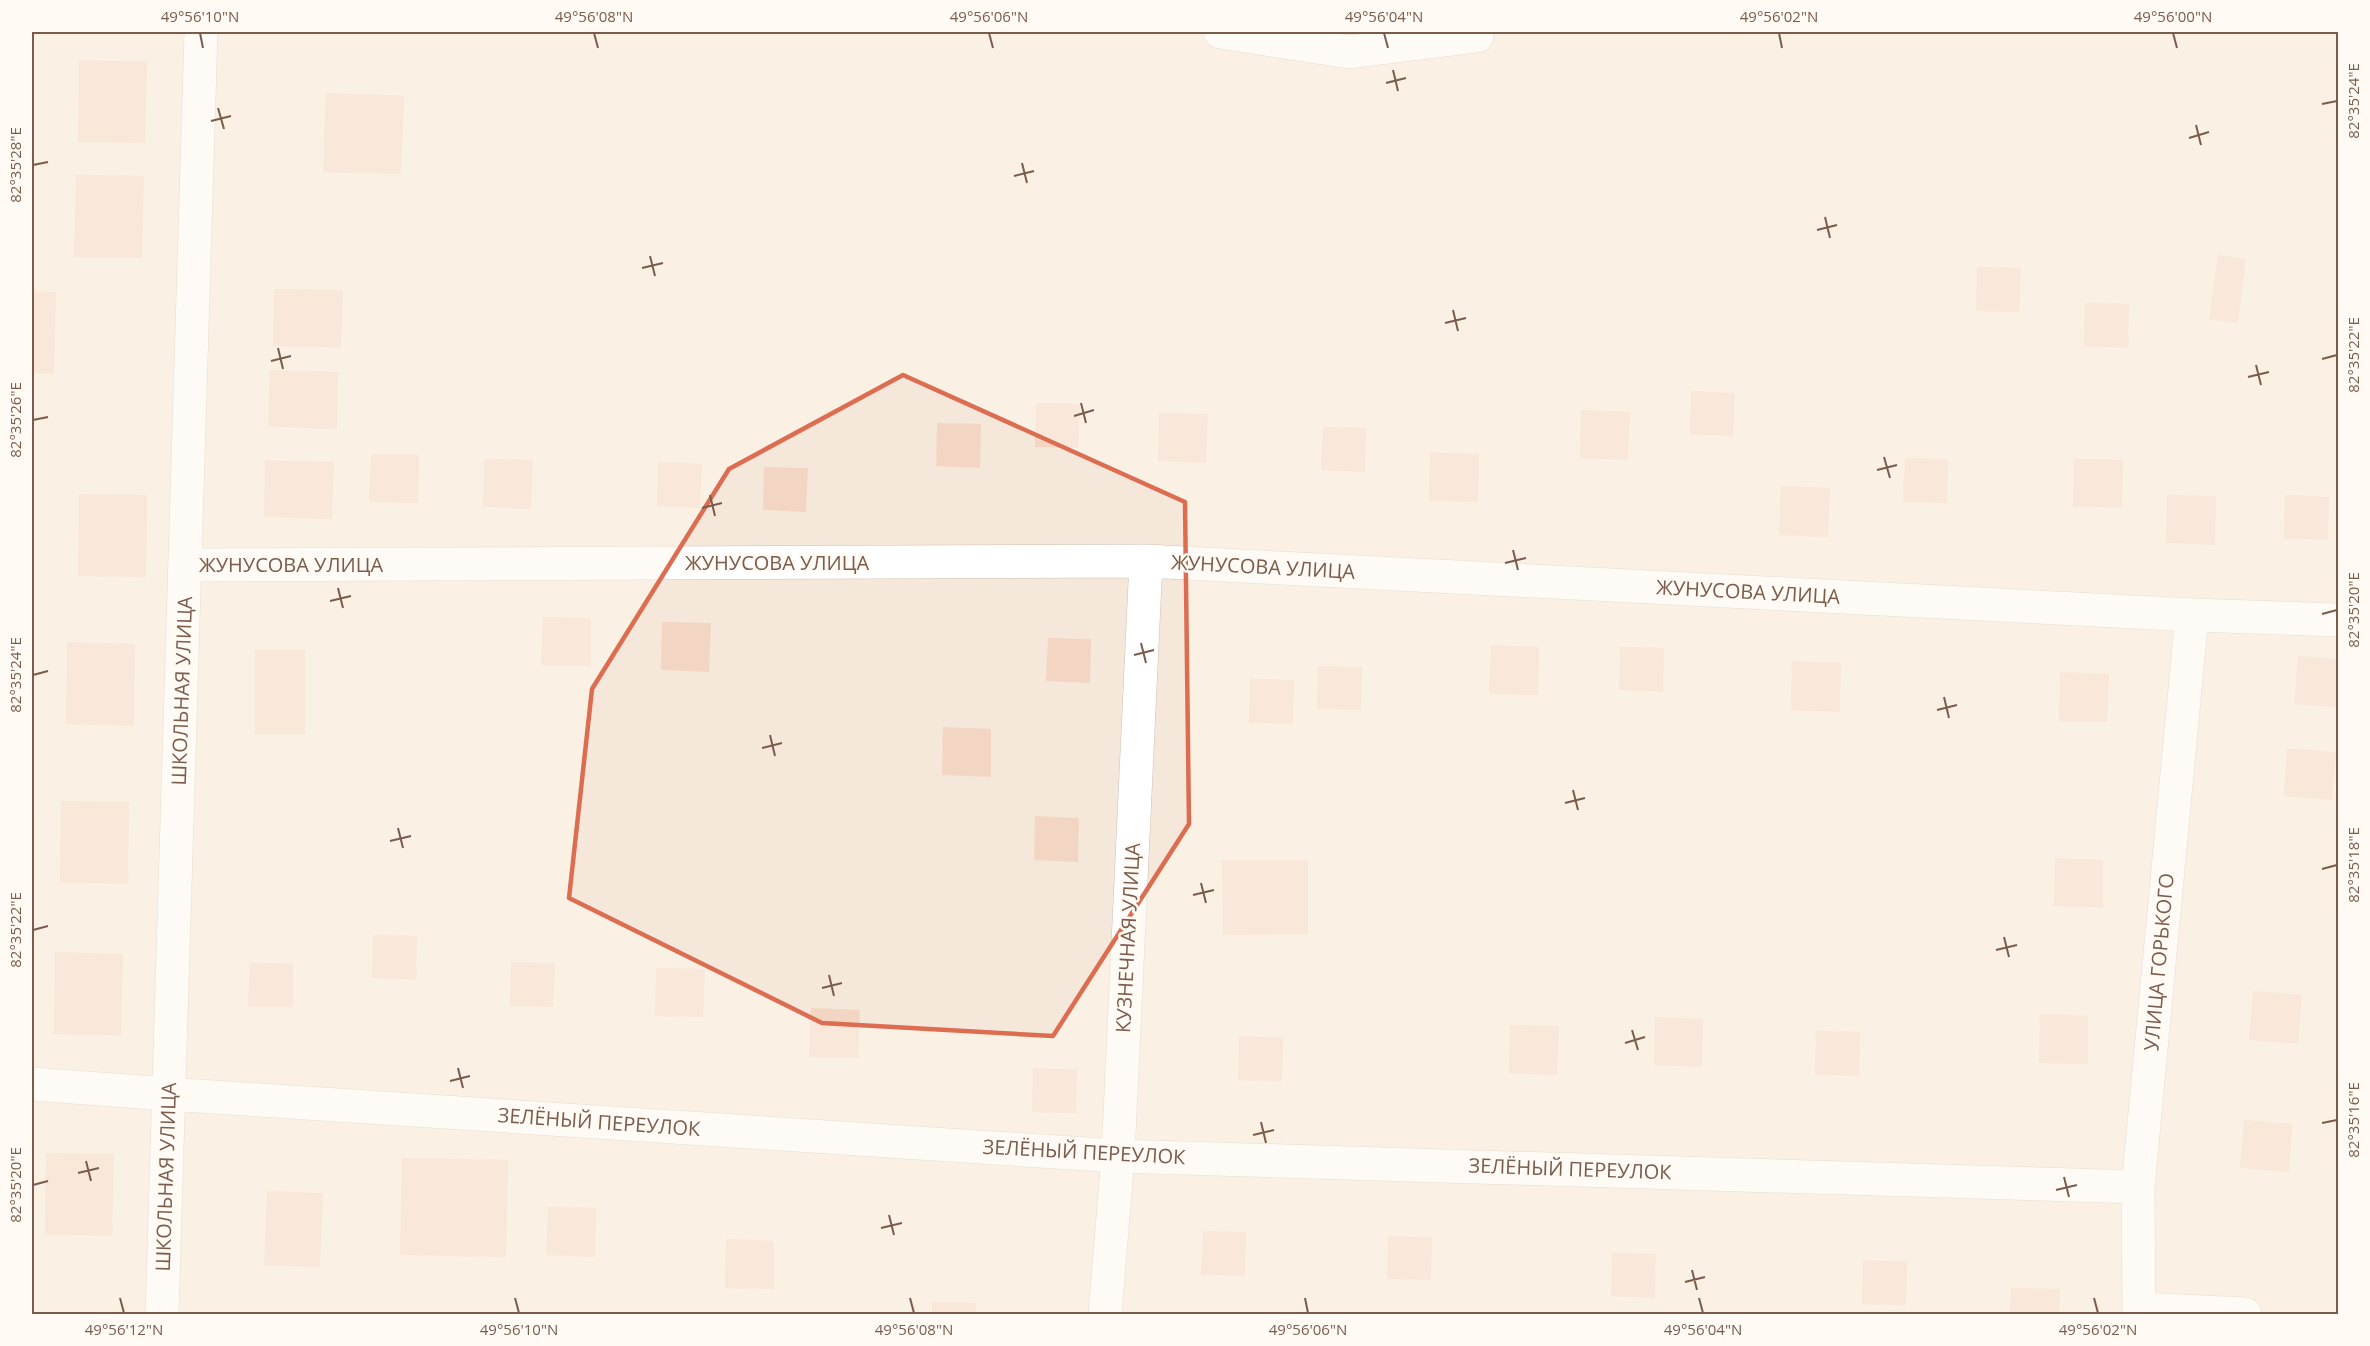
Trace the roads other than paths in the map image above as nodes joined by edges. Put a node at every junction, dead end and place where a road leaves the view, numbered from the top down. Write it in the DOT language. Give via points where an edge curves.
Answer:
graph roads {
  1 [pos="201,32"];
  2 [pos="1220,32"];
  3 [pos="1477,36"];
  4 [pos="1146,561"];
  5 [pos="186,565"];
  6 [pos="2192,615"];
  7 [pos="2338,620"];
  8 [pos="32,1084"];
  9 [pos="168,1094"];
  10 [pos="1118,1156"];
  11 [pos="2138,1187"];
  12 [pos="2139,1312"];
  13 [pos="162,1314"];
  14 [pos="1105,1314"];
  15 [pos="2245,1314"];
  1 -- 5 [label="street, ШКОЛЬНАЯ УЛИЦА"];
  2 -- 3 [label="street" via="1349,52"];
  4 -- 5 [label="street, ЖУНУСОВА УЛИЦА"];
  4 -- 6 [label="street, ЖУНУСОВА УЛИЦА"];
  4 -- 10 [label="street, КУЗНЕЧНАЯ УЛИЦА"];
  5 -- 9 [label="street, ШКОЛЬНАЯ УЛИЦА"];
  6 -- 7 [label="street, ЖУНУСОВА УЛИЦА"];
  6 -- 11 [label="street, УЛИЦА ГОРЬКОГО"];
  8 -- 9 [label="street, ЗЕЛЁНЫЙ ПЕРЕУЛОК"];
  9 -- 10 [label="street, ЗЕЛЁНЫЙ ПЕРЕУЛОК"];
  9 -- 13 [label="street, ШКОЛЬНАЯ УЛИЦА"];
  10 -- 11 [label="street, ЗЕЛЁНЫЙ ПЕРЕУЛОК"];
  10 -- 14 [label="street, КУЗНЕЧНАЯ УЛИЦА"];
  11 -- 12 [label="street, УЛИЦА ГОРЬКОГО"];
  12 -- 15 [label="street, УЛИЦА ГОРЬКОГО"];
}
